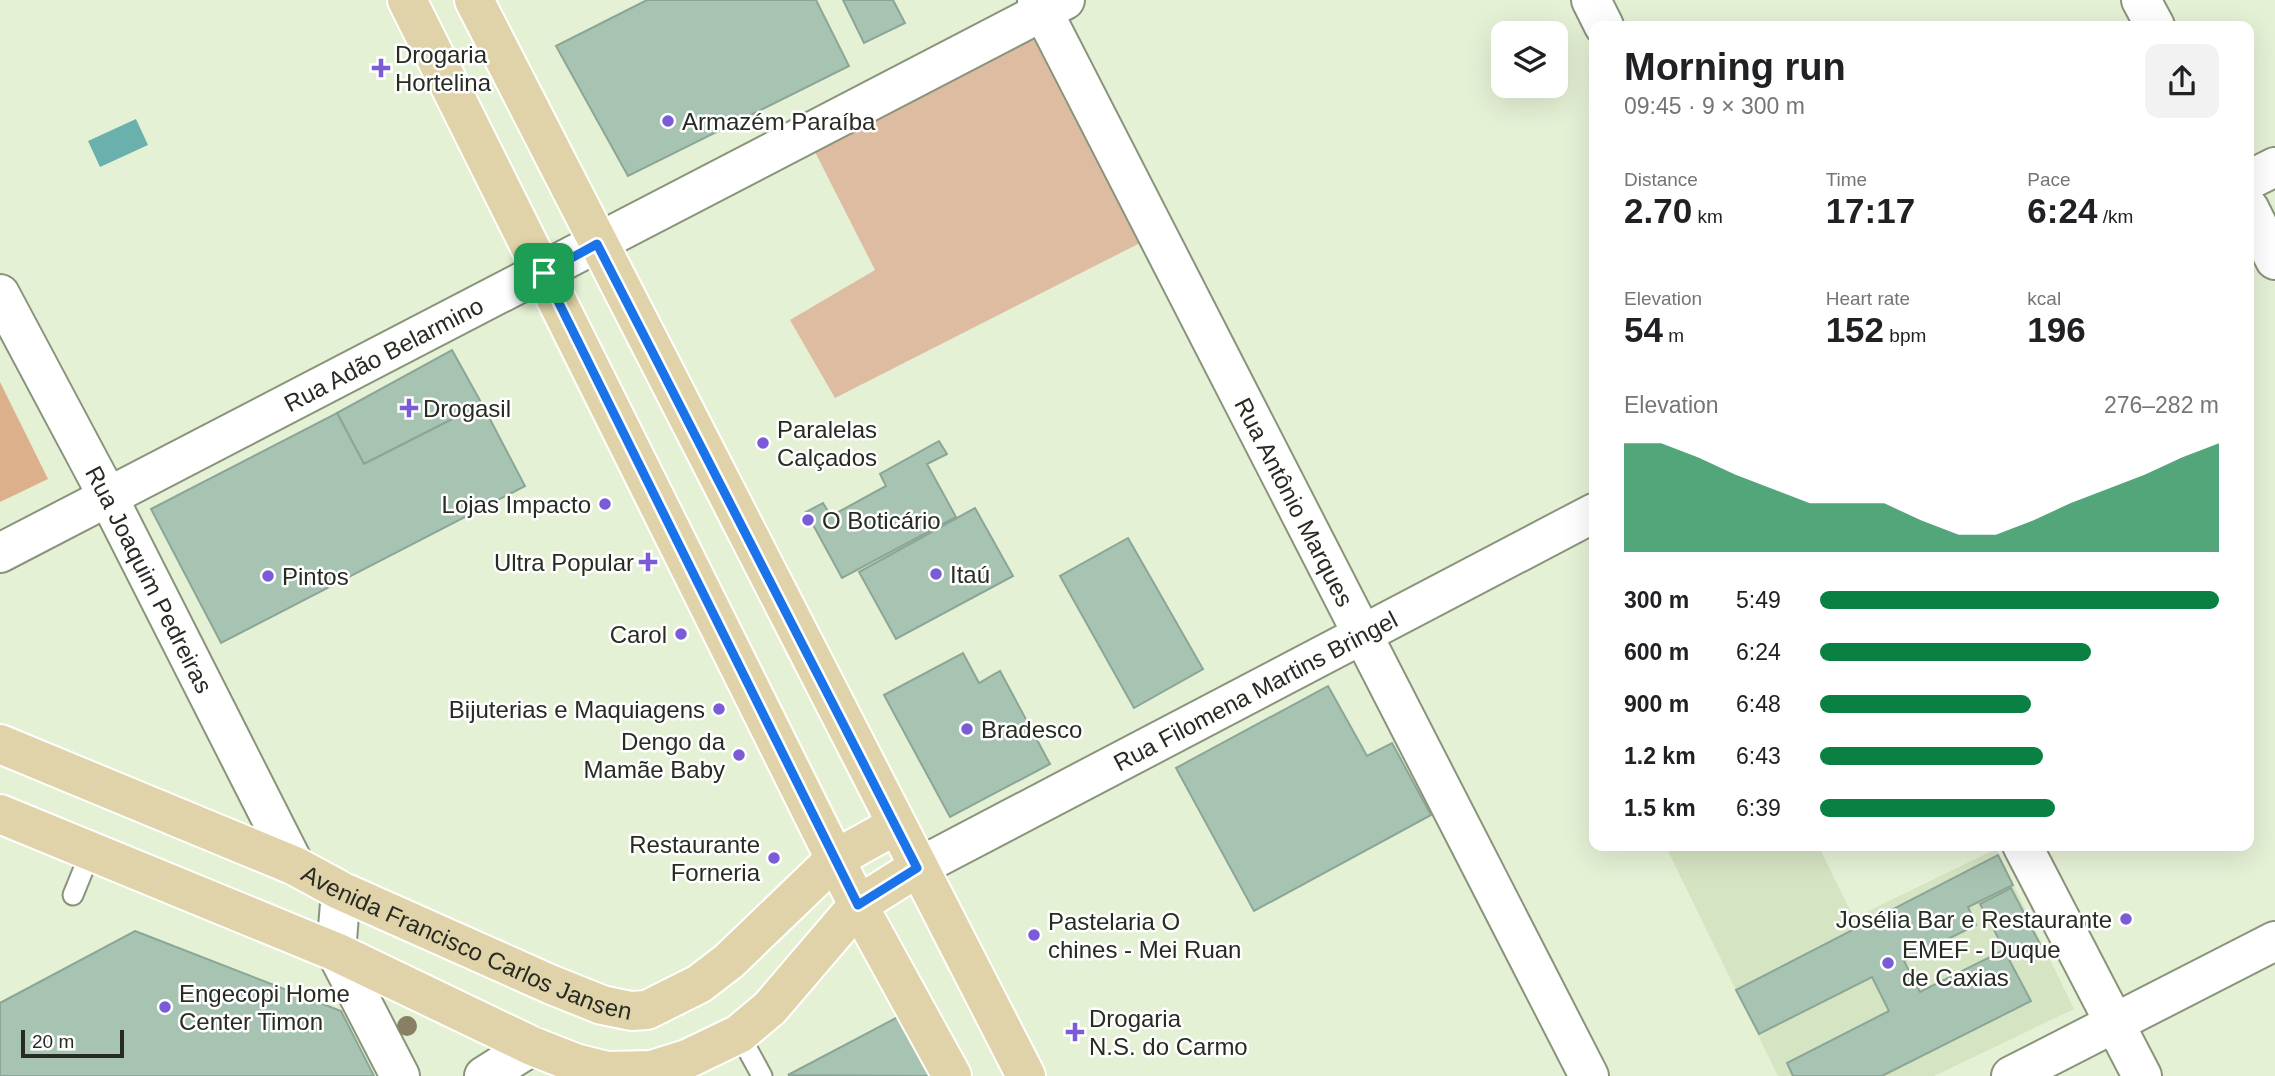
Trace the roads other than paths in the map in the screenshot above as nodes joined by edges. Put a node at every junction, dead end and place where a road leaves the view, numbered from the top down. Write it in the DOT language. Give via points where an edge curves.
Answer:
graph roads {
  1 [pos="407,0"];
  2 [pos="474,0"];
  3 [pos="1591,0"];
  4 [pos="2141,0"];
  5 [pos="1049,4"];
  6 [pos="1602,21"];
  7 [pos="2152,21"];
  8 [pos="2275,167"];
  9 [pos="2254,178"];
  10 [pos="2254,218"];
  11 [pos="597,244"];
  12 [pos="2275,260"];
  13 [pos="544,273"];
  14 [pos="0,294"];
  15 [pos="107,495"];
  16 [pos="1589,516"];
  17 [pos="0,553"];
  18 [pos="1363,633"];
  19 [pos="0,744"];
  20 [pos="0,814"];
  21 [pos="895,825"];
  22 [pos="91,851"];
  23 [pos="2025,851"];
  24 [pos="835,859"];
  25 [pos="295,866"];
  26 [pos="917,868"];
  27 [pos="341,891"];
  28 [pos="73,895"];
  29 [pos="858,905"];
  30 [pos="2275,941"];
  31 [pos="336,952"];
  32 [pos="2114,1023"];
  33 [pos="739,1034"];
  34 [pos="532,1046"];
  35 [pos="611,1073"];
  36 [pos="400,1076"];
  37 [pos="484,1076"];
  38 [pos="762,1076"];
  39 [pos="952,1076"];
  40 [pos="1026,1076"];
  41 [pos="1589,1076"];
  42 [pos="2011,1076"];
  43 [pos="2142,1076"];
  1 -- 13 [label="main road"];
  2 -- 11 [label="main road"];
  3 -- 6 [label="street"];
  4 -- 7 [label="street"];
  5 -- 11 [label="street, Rua Adão Belarmino"];
  5 -- 18 [label="street, Rua Antônio Marques"];
  8 -- 9 [label="street"];
  10 -- 12 [label="street"];
  11 -- 13 [label="street, Rua Adão Belarmino"];
  11 -- 21 [label="main road"];
  13 -- 15 [label="street, Rua Adão Belarmino"];
  13 -- 24 [label="main road"];
  14 -- 15 [label="street, Rua Joaquim Pedreiras"];
  15 -- 17 [label="street, Rua Adão Belarmino"];
  15 -- 25 [label="street, Rua Joaquim Pedreiras"];
  16 -- 18 [label="street, Rua Filomena Martins Bringel"];
  18 -- 26 [label="street, Rua Filomena Martins Bringel"];
  18 -- 41 [label="street, Rua Antônio Marques"];
  19 -- 25 [label="main road, Avenida Francisco Carlos Jansen"];
  20 -- 22 [label="main road"];
  21 -- 24 [label="main road, Avenida Francisco Carlos Jansen"];
  21 -- 26 [label="main road"];
  22 -- 28 [label="lane"];
  22 -- 31 [label="main road"];
  23 -- 32 [label="street"];
  24 -- 27 [label="main road, Avenida Francisco Carlos Jansen" via="729,961 699,984 647,1010 602,1005"];
  24 -- 29 [label="main road"];
  25 -- 27 [label="main road, Avenida Francisco Carlos Jansen"];
  26 -- 29 [label="main road"];
  26 -- 40 [label="main road"];
  27 -- 31 [label="street"];
  29 -- 33 [label="main road" via="770,1008"];
  29 -- 39 [label="main road"];
  30 -- 32 [label="street"];
  31 -- 34 [label="main road"];
  31 -- 36 [label="street"];
  32 -- 42 [label="street"];
  32 -- 43 [label="street"];
  33 -- 35 [label="main road" via="652,1070"];
  33 -- 38 [label="lane"];
  34 -- 35 [label="main road"];
  34 -- 37 [label="street"];
}
